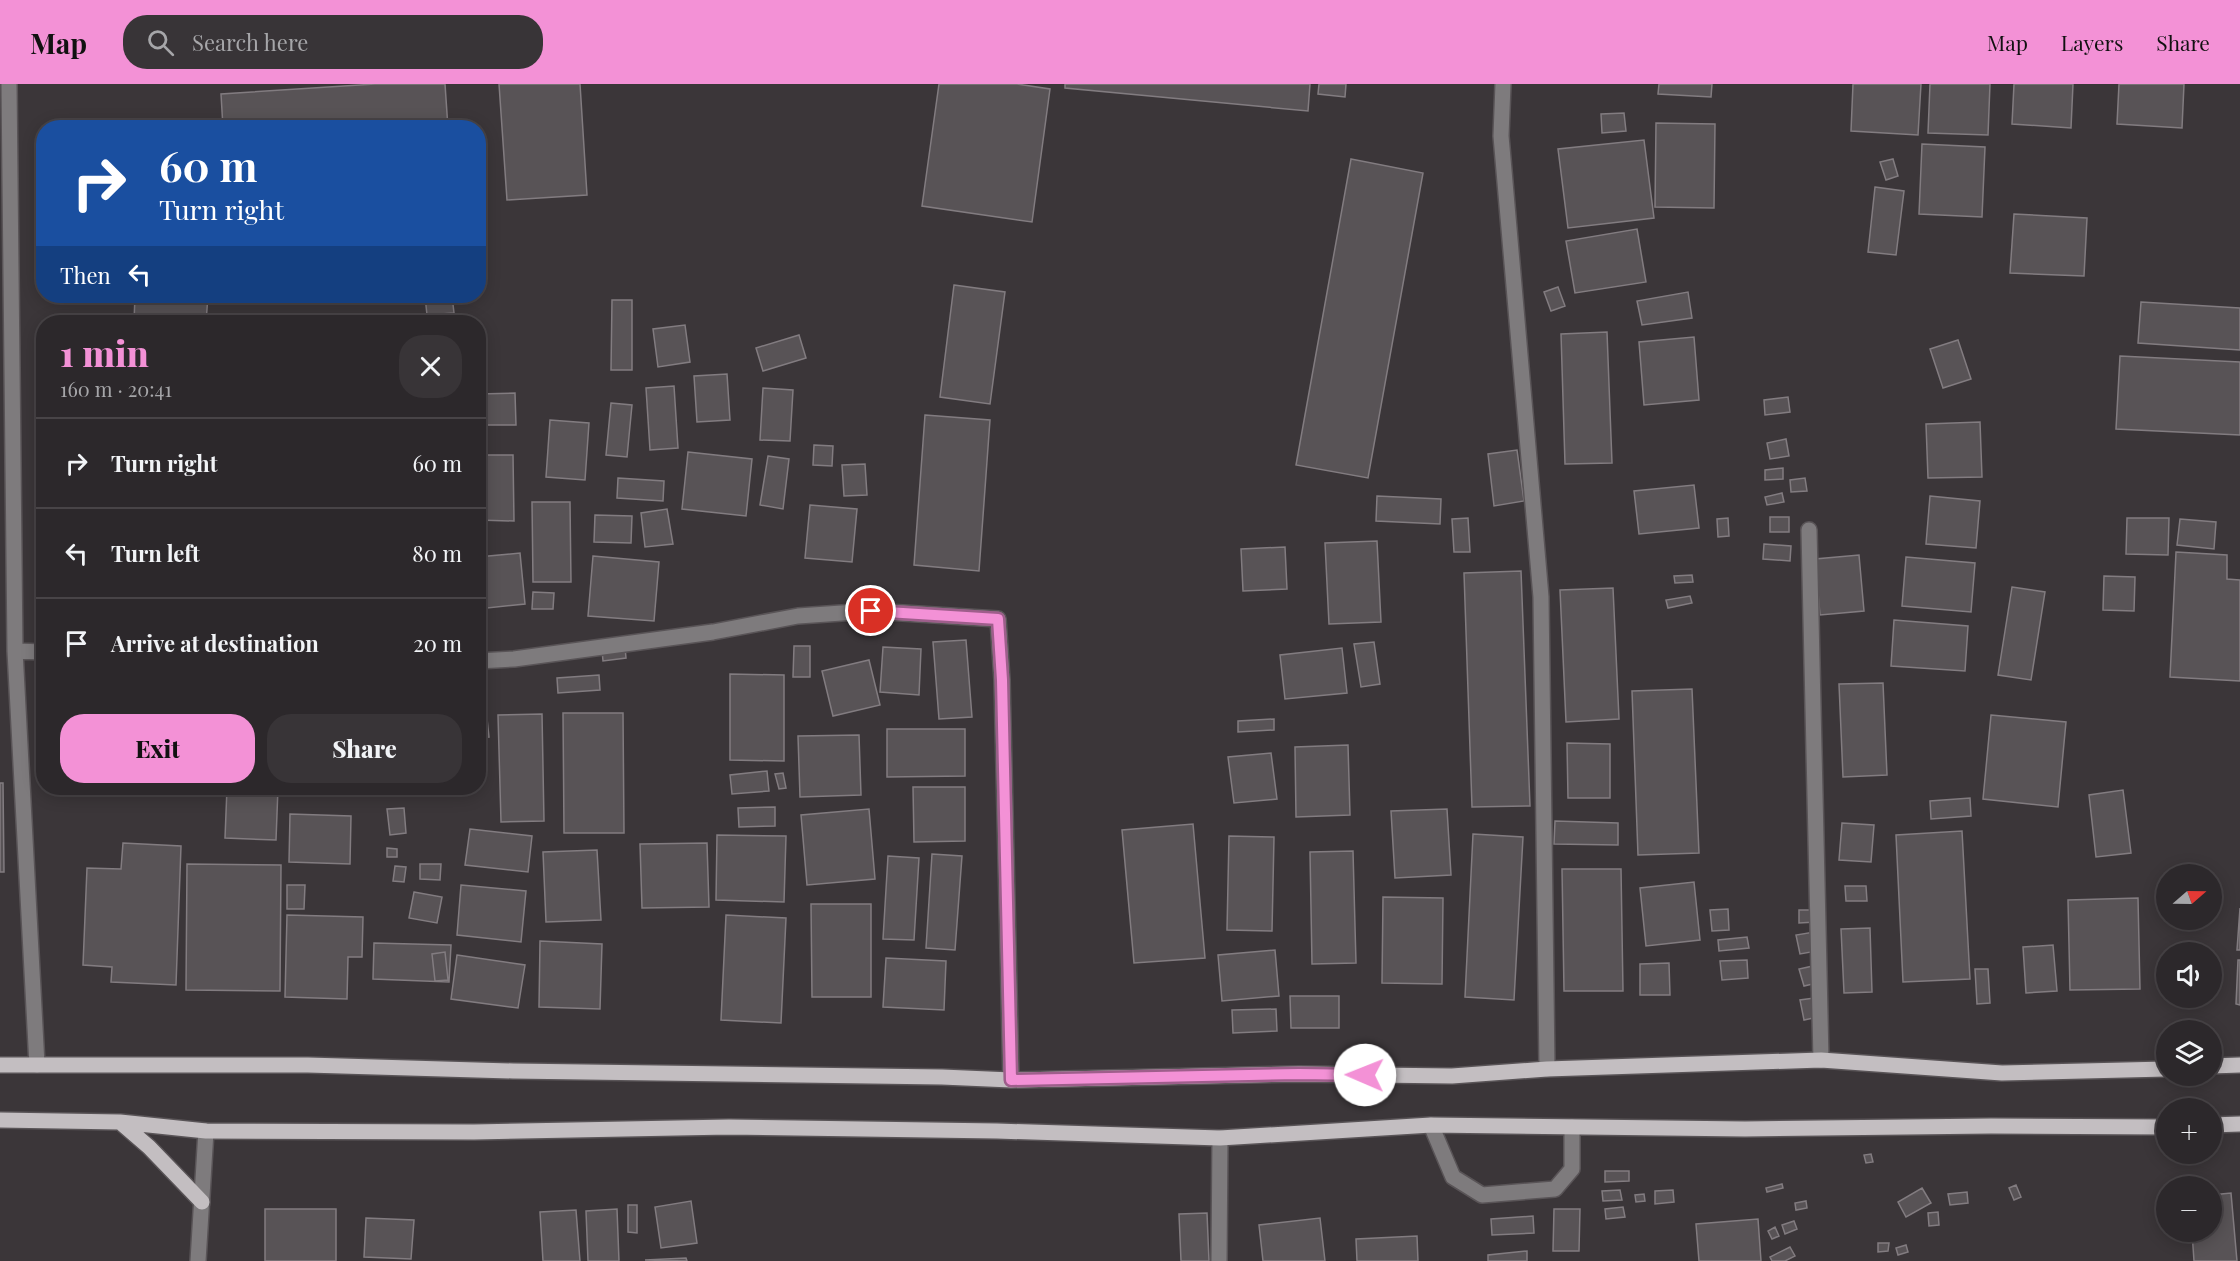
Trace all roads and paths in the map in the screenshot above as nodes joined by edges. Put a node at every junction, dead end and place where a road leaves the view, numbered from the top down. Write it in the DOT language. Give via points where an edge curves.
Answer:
graph roads {
  1 [pos="9,84"];
  2 [pos="1503,84"];
  3 [pos="1809,530"];
  4 [pos="15,651"];
  5 [pos="36,652"];
  6 [pos="486,661"];
  7 [pos="1821,1060"];
  8 [pos="0,1065"];
  9 [pos="37,1065"];
  10 [pos="2240,1065"];
  11 [pos="2222,1066"];
  12 [pos="1547,1069"];
  13 [pos="2156,1069"];
  14 [pos="1011,1080"];
  15 [pos="0,1120"];
  16 [pos="120,1122"];
  17 [pos="2240,1124"];
  18 [pos="1431,1125"];
  19 [pos="2222,1125"];
  20 [pos="1572,1127"];
  21 [pos="2156,1127"];
  22 [pos="206,1131"];
  23 [pos="1220,1137"];
  24 [pos="202,1202"];
  25 [pos="198,1261"];
  26 [pos="1219,1261"];
  1 -- 4 [label="street"];
  2 -- 12 [label="street" via="1501,136 1541,597"];
  3 -- 7 [label="street"];
  4 -- 5 [label="street"];
  4 -- 9 [label="street"];
  6 -- 14 [label="street" via="713,632 798,616 871,611 998,619"];
  7 -- 12 [label="main road"];
  7 -- 13 [label="main road" via="2002,1073"];
  8 -- 9 [label="main road"];
  9 -- 14 [label="main road" via="308,1065"];
  10 -- 11 [label="main road"];
  12 -- 14 [label="main road" via="1452,1076 1299,1074"];
  15 -- 16 [label="main road"];
  16 -- 22 [label="main road"];
  16 -- 24 [label="main road"];
  17 -- 19 [label="main road"];
  18 -- 20 [label="main road"];
  18 -- 20 [label="street" via="1453,1177 1482,1195 1555,1190 1572,1169"];
  18 -- 23 [label="main road"];
  20 -- 21 [label="main road"];
  22 -- 23 [label="main road" via="474,1132 729,1127"];
  22 -- 24 [label="street"];
  23 -- 26 [label="street"];
  24 -- 25 [label="street"];
}
